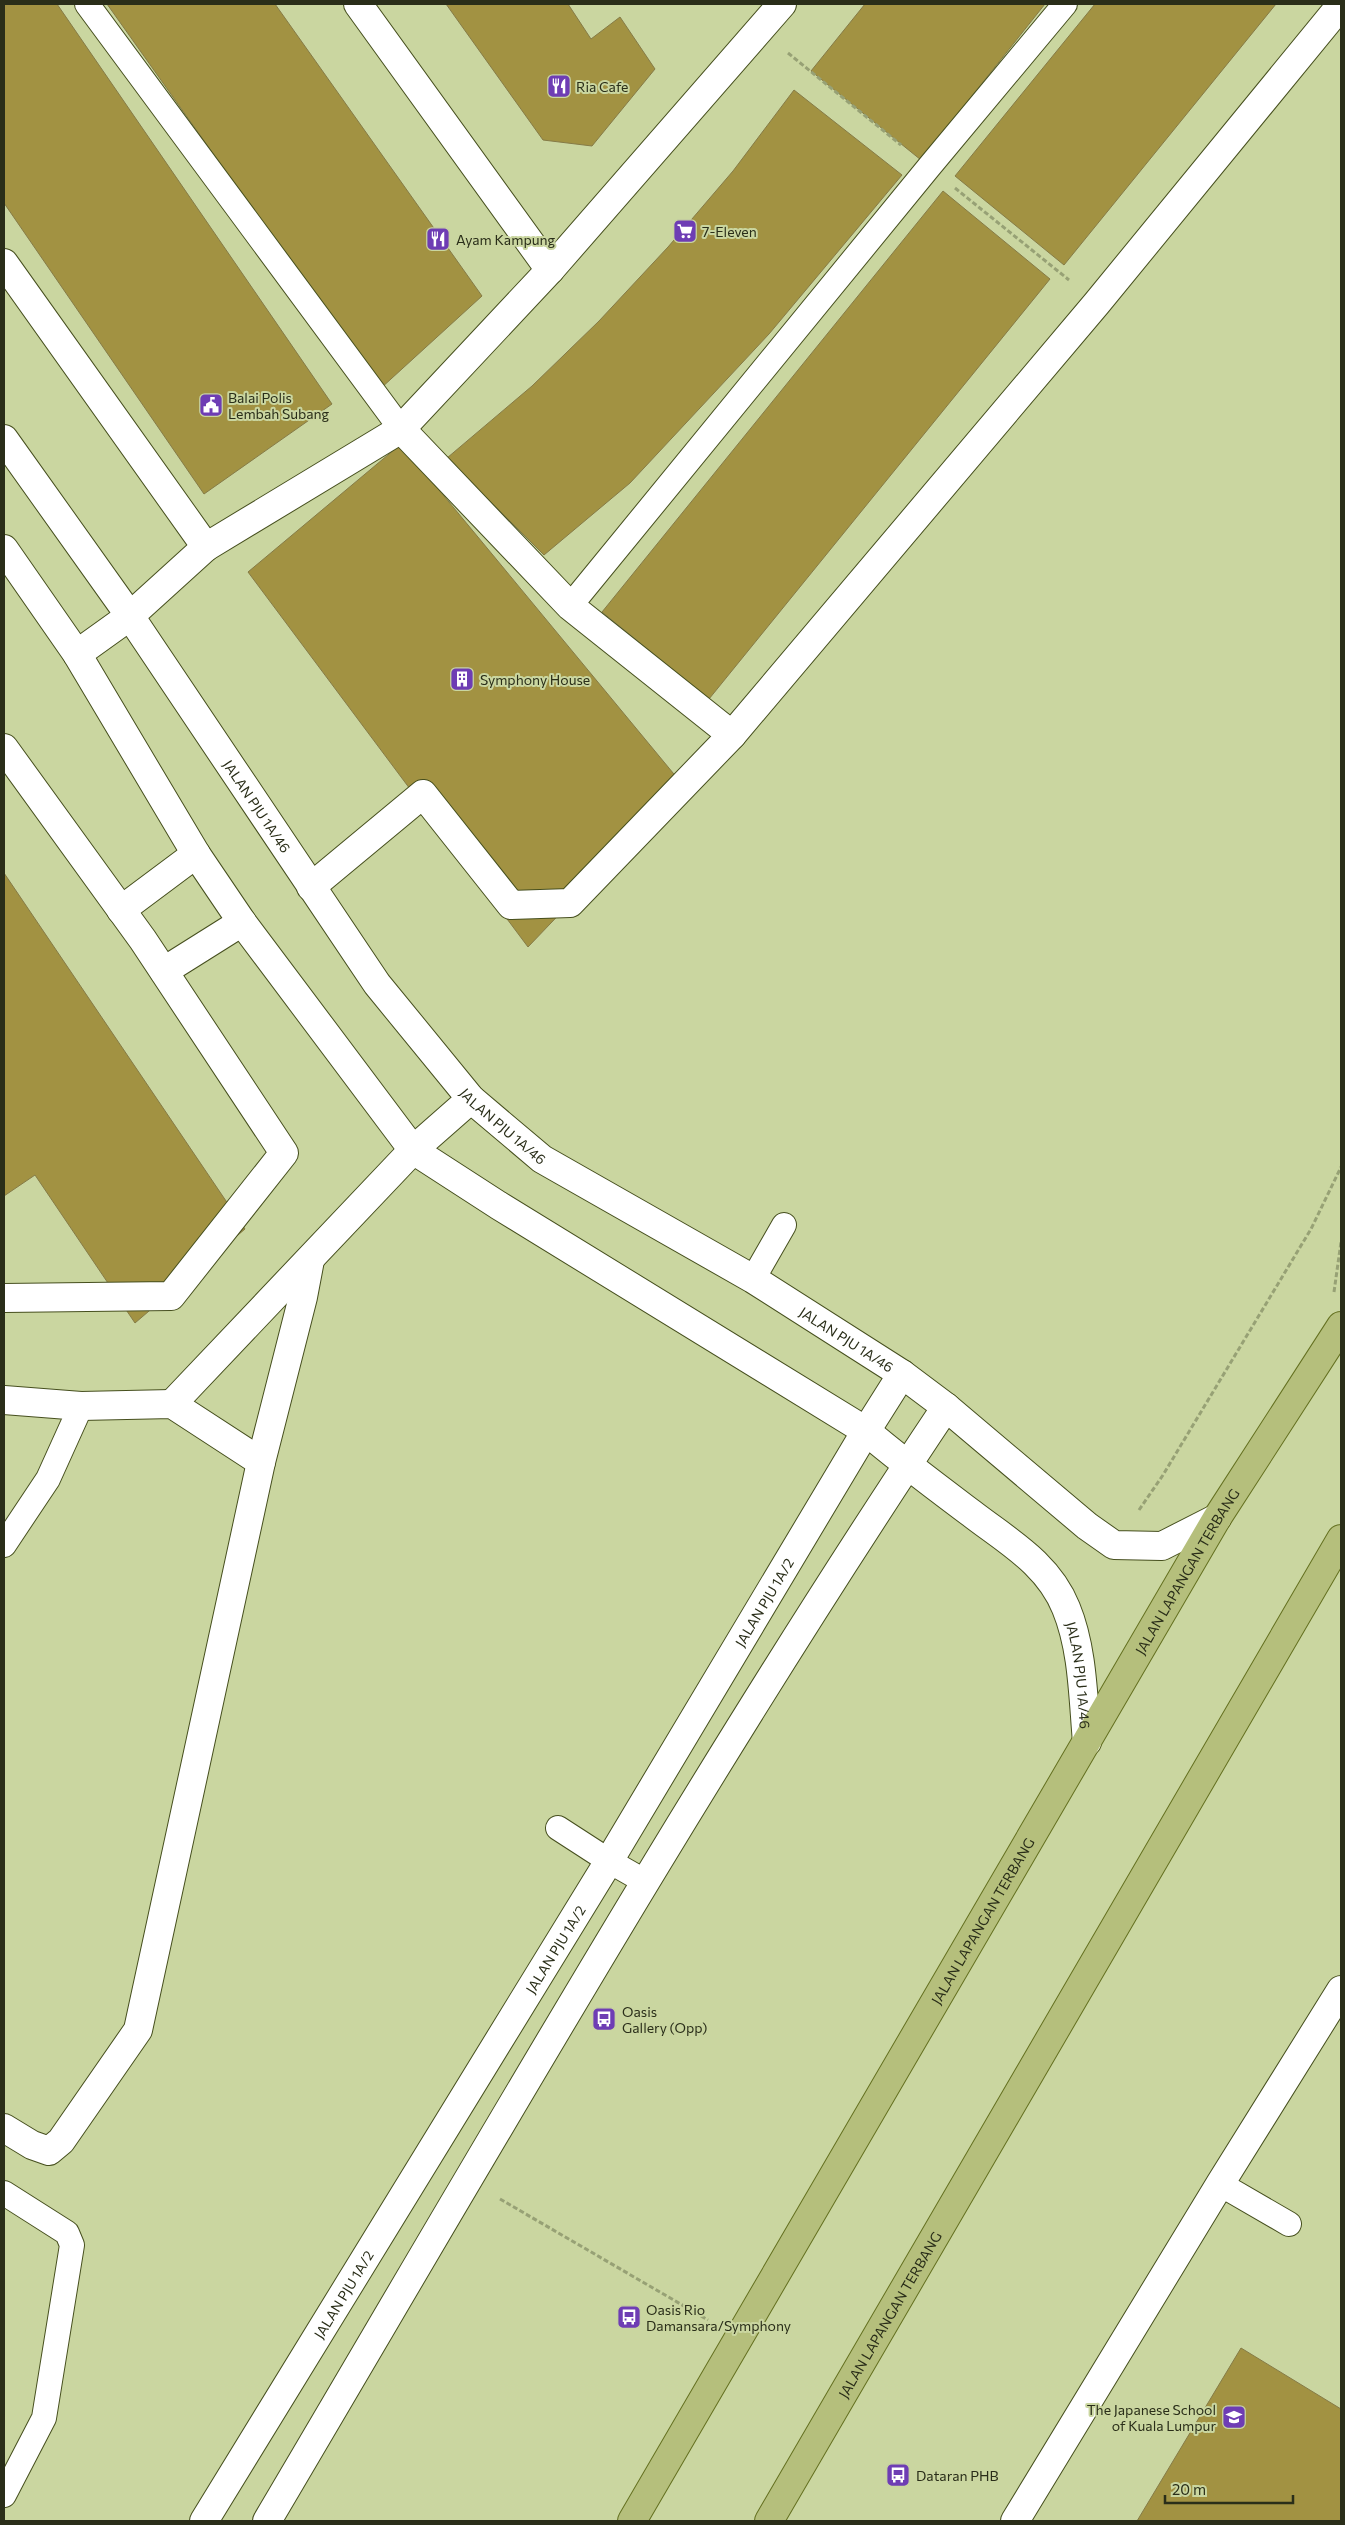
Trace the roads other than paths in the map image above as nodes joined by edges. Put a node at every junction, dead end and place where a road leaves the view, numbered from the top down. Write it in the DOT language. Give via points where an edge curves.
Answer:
graph roads {
  1 [pos="87,4"];
  2 [pos="358,4"];
  3 [pos="782,4"];
  4 [pos="1065,4"];
  5 [pos="1341,5"];
  6 [pos="4,263"];
  7 [pos="550,270"];
  8 [pos="402,429"];
  9 [pos="4,439"];
  10 [pos="206,547"];
  11 [pos="4,549"];
  12 [pos="570,606"];
  13 [pos="130,616"];
  14 [pos="77,654"];
  15 [pos="732,735"];
  16 [pos="4,748"];
  17 [pos="196,854"];
  18 [pos="311,887"];
  19 [pos="121,910"];
  20 [pos="242,922"];
  21 [pos="164,971"];
  22 [pos="472,1099"];
  23 [pos="413,1150"];
  24 [pos="784,1225"];
  25 [pos="310,1260"];
  26 [pos="753,1279"];
  27 [pos="4,1298"];
  28 [pos="1341,1326"];
  29 [pos="902,1374"];
  30 [pos="4,1400"];
  31 [pos="172,1404"];
  32 [pos="81,1406"];
  33 [pos="946,1407"];
  34 [pos="866,1431"];
  35 [pos="261,1462"];
  36 [pos="907,1466"];
  37 [pos="1217,1518"];
  38 [pos="1341,1539"];
  39 [pos="4,1545"];
  40 [pos="1087,1742"];
  41 [pos="558,1828"];
  42 [pos="609,1862"];
  43 [pos="644,1881"];
  44 [pos="1341,1990"];
  45 [pos="4,2128"];
  46 [pos="1220,2184"];
  47 [pos="4,2193"];
  48 [pos="1289,2224"];
  49 [pos="4,2495"];
  50 [pos="204,2521"];
  51 [pos="267,2521"];
  52 [pos="632,2521"];
  53 [pos="769,2521"];
  54 [pos="1015,2521"];
  1 -- 8 [label="lane"];
  2 -- 7 [label="street"];
  3 -- 7 [label="street"];
  4 -- 12 [label="lane"];
  5 -- 15 [label="street" via="1097,303"];
  6 -- 10 [label="street"];
  7 -- 8 [label="street"];
  8 -- 10 [label="street"];
  8 -- 12 [label="street"];
  9 -- 13 [label="street, JALAN PJU 1A/46"];
  10 -- 13 [label="street"];
  11 -- 14 [label="street, JALAN PJU 1A/46"];
  12 -- 15 [label="street"];
  13 -- 14 [label="street"];
  13 -- 18 [label="street, JALAN PJU 1A/46"];
  14 -- 17 [label="street, JALAN PJU 1A/46"];
  15 -- 18 [label="street" via="570,903 511,905 423,794"];
  16 -- 19 [label="street"];
  17 -- 19 [label="street"];
  17 -- 20 [label="street, JALAN PJU 1A/46"];
  18 -- 22 [label="street, JALAN PJU 1A/46" via="377,984"];
  19 -- 21 [label="street"];
  20 -- 21 [label="street"];
  20 -- 23 [label="street, JALAN PJU 1A/46"];
  21 -- 27 [label="street" via="284,1153 171,1296"];
  22 -- 23 [label="street"];
  22 -- 26 [label="street, JALAN PJU 1A/46" via="542,1158"];
  23 -- 25 [label="street"];
  23 -- 34 [label="street, JALAN PJU 1A/46"];
  24 -- 26 [label="lane"];
  25 -- 31 [label="street"];
  25 -- 35 [label="street"];
  26 -- 29 [label="street, JALAN PJU 1A/46"];
  28 -- 37 [label="main road, JALAN LAPANGAN TERBANG"];
  29 -- 33 [label="street, JALAN PJU 1A/46"];
  29 -- 34 [label="street, JALAN PJU 1A/2"];
  30 -- 32 [label="street"];
  31 -- 32 [label="street"];
  31 -- 35 [label="street"];
  32 -- 39 [label="lane" via="48,1479"];
  33 -- 36 [label="street"];
  33 -- 37 [label="street, JALAN PJU 1A/46" via="1114,1545 1162,1546"];
  34 -- 36 [label="street, JALAN PJU 1A/46"];
  34 -- 42 [label="street, JALAN PJU 1A/2"];
  35 -- 45 [label="street" via="138,2030 61,2141 49,2151"];
  36 -- 40 [label="street, JALAN PJU 1A/46" via="1012,1543 1045,1572 1066,1607 1077,1645"];
  36 -- 43 [label="street"];
  37 -- 40 [label="main road, JALAN LAPANGAN TERBANG"];
  38 -- 53 [label="main road, JALAN LAPANGAN TERBANG"];
  40 -- 52 [label="main road, JALAN LAPANGAN TERBANG"];
  41 -- 42 [label="lane"];
  42 -- 43 [label="lane"];
  42 -- 50 [label="street, JALAN PJU 1A/2"];
  43 -- 51 [label="street"];
  44 -- 46 [label="street"];
  46 -- 48 [label="lane"];
  46 -- 54 [label="street"];
  47 -- 49 [label="lane" via="67,2233 72,2245 44,2418"];
}
